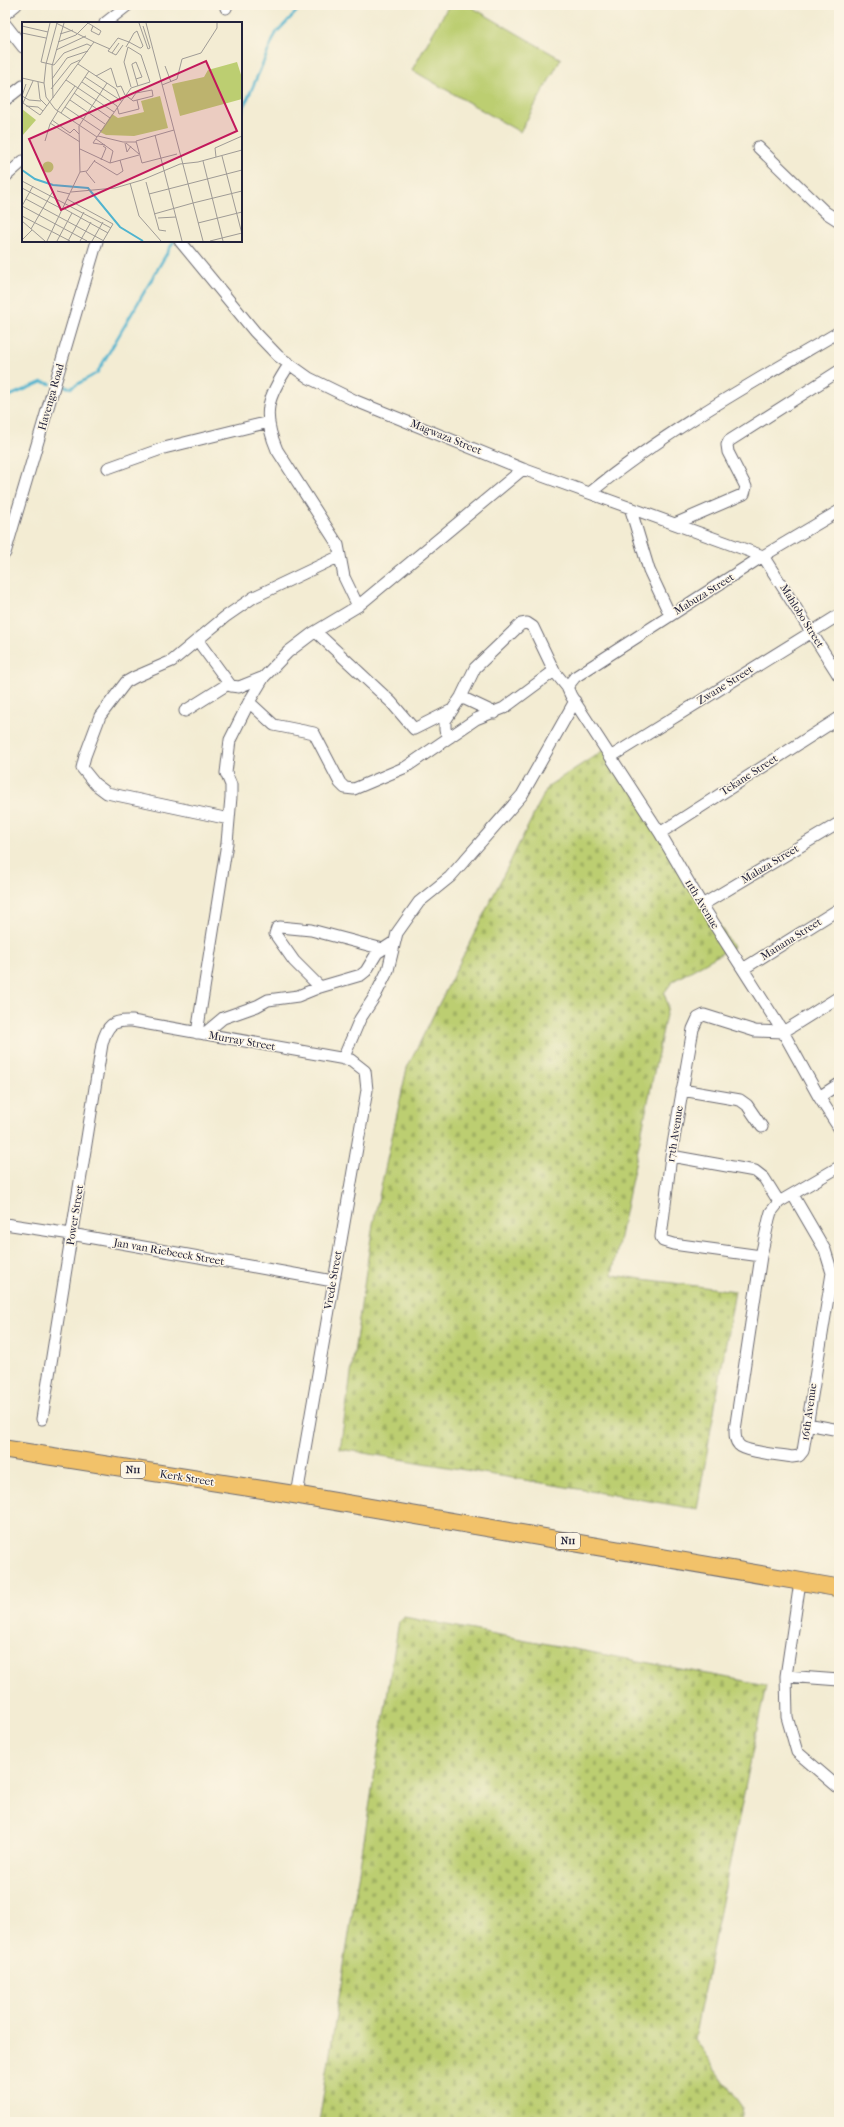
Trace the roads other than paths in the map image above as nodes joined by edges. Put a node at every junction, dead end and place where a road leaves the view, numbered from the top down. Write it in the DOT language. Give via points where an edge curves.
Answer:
graph roads {
  1 [pos="16,5"];
  2 [pos="128,5"];
  3 [pos="5,14"];
  4 [pos="106,22"];
  5 [pos="6,27"];
  6 [pos="22,45"];
  7 [pos="22,87"];
  8 [pos="5,100"];
  9 [pos="758,146"];
  10 [pos="22,162"];
  11 [pos="5,177"];
  12 [pos="839,221"];
  13 [pos="97,242"];
  14 [pos="182,244"];
  15 [pos="839,332"];
  16 [pos="290,365"];
  17 [pos="839,371"];
  18 [pos="269,422"];
  19 [pos="108,468"];
  20 [pos="523,469"];
  21 [pos="591,492"];
  22 [pos="630,507"];
  23 [pos="839,511"];
  24 [pos="677,523"];
  25 [pos="5,553"];
  26 [pos="340,556"];
  27 [pos="764,556"];
  28 [pos="358,606"];
  29 [pos="670,615"];
  30 [pos="839,615"];
  31 [pos="316,632"];
  32 [pos="812,632"];
  33 [pos="198,641"];
  34 [pos="554,671"];
  35 [pos="839,676"];
  36 [pos="264,677"];
  37 [pos="228,684"];
  38 [pos="569,684"];
  39 [pos="461,697"];
  40 [pos="575,701"];
  41 [pos="249,702"];
  42 [pos="451,710"];
  43 [pos="185,711"];
  44 [pos="495,713"];
  45 [pos="839,718"];
  46 [pos="450,737"];
  47 [pos="612,756"];
  48 [pos="229,819"];
  49 [pos="839,823"];
  50 [pos="660,833"];
  51 [pos="702,905"];
  52 [pos="839,909"];
  53 [pos="394,942"];
  54 [pos="383,949"];
  55 [pos="743,969"];
  56 [pos="320,987"];
  57 [pos="839,997"];
  58 [pos="121,1020"];
  59 [pos="783,1032"];
  60 [pos="201,1034"];
  61 [pos="343,1059"];
  62 [pos="361,1067"];
  63 [pos="839,1084"];
  64 [pos="682,1090"];
  65 [pos="839,1093"];
  66 [pos="822,1094"];
  67 [pos="762,1127"];
  68 [pos="839,1128"];
  69 [pos="671,1156"];
  70 [pos="839,1167"];
  71 [pos="793,1195"];
  72 [pos="779,1202"];
  73 [pos="5,1224"];
  74 [pos="71,1234"];
  75 [pos="761,1256"];
  76 [pos="333,1281"];
  77 [pos="42,1419"];
  78 [pos="807,1424"];
  79 [pos="839,1430"];
  80 [pos="5,1449"];
  81 [pos="297,1495"];
  82 [pos="800,1582"];
  83 [pos="839,1588"];
  84 [pos="786,1676"];
  85 [pos="839,1680"];
  86 [pos="839,1788"];
  1 -- 3 [label="street"];
  2 -- 4 [label="street"];
  5 -- 6 [label="street"];
  7 -- 8 [label="street"];
  9 -- 12 [label="street" via="825,212"];
  10 -- 11 [label="street"];
  13 -- 25 [label="street, Havenga Road"];
  14 -- 16 [label="street, Magwaza Street" via="255,332"];
  15 -- 21 [label="street" via="695,418 640,454"];
  16 -- 18 [label="street" via="273,391 269,402"];
  16 -- 20 [label="street, Magwaza Street" via="309,378 356,401"];
  17 -- 24 [label="street" via="729,441 728,452 746,487 744,494"];
  18 -- 19 [label="street" via="164,448"];
  18 -- 26 [label="street" via="277,450 338,545"];
  20 -- 21 [label="street, Magwaza Street"];
  20 -- 28 [label="street"];
  21 -- 22 [label="street, Magwaza Street"];
  22 -- 24 [label="street, Magwaza Street"];
  22 -- 29 [label="street" via="649,570"];
  23 -- 27 [label="street, Mabuza Street"];
  24 -- 27 [label="street, Magwaza Street"];
  26 -- 28 [label="street" via="344,577"];
  26 -- 33 [label="street" via="254,597 225,617"];
  27 -- 29 [label="street, Mabuza Street"];
  27 -- 32 [label="street, Mahlobo Street"];
  28 -- 31 [label="street"];
  29 -- 38 [label="street, Mabuza Street"];
  30 -- 32 [label="street, Zwane Street"];
  31 -- 36 [label="street" via="288,652"];
  31 -- 42 [label="street" via="391,702 414,729"];
  32 -- 35 [label="street, Mahlobo Street"];
  32 -- 47 [label="street, Zwane Street"];
  33 -- 37 [label="street"];
  33 -- 48 [label="street" via="172,661 134,677 118,690 98,722 82,768 95,784 108,793"];
  34 -- 38 [label="street, 11th Avenue"];
  34 -- 39 [label="street, 11th Avenue" via="534,627 527,623 520,624 475,668"];
  34 -- 44 [label="street"];
  36 -- 37 [label="street" via="236,688"];
  36 -- 41 [label="street"];
  37 -- 43 [label="street"];
  38 -- 40 [label="street, 11th Avenue"];
  39 -- 42 [label="street"];
  39 -- 44 [label="street"];
  40 -- 47 [label="street, 11th Avenue"];
  40 -- 53 [label="street" via="519,799 446,881 419,902 397,933"];
  41 -- 46 [label="street" via="274,725 311,732 316,736 336,777 342,786 349,789 398,772"];
  41 -- 48 [label="street" via="230,740 226,774 230,785"];
  42 -- 46 [label="street" via="444,726"];
  44 -- 46 [label="street" via="476,719"];
  45 -- 50 [label="street, Tekane Street"];
  47 -- 50 [label="street, 11th Avenue"];
  48 -- 60 [label="street"];
  49 -- 51 [label="street, Malaza Street"];
  50 -- 51 [label="street, 11th Avenue"];
  51 -- 55 [label="street, 11th Avenue"];
  52 -- 55 [label="street, Manana Street"];
  53 -- 54 [label="street"];
  53 -- 61 [label="street" via="388,970 360,1019"];
  54 -- 56 [label="street" via="374,957 364,973"];
  54 -- 56 [label="street" via="310,930 277,928 275,934 285,950"];
  55 -- 59 [label="street, 11th Avenue"];
  56 -- 60 [label="street" via="298,996 268,1000 231,1015"];
  57 -- 59 [label="street"];
  58 -- 60 [label="street, Murray Street"];
  58 -- 74 [label="street, Power Street" via="108,1028 102,1044"];
  59 -- 64 [label="street, 17th Avenue" via="755,1031 713,1017 701,1016 692,1030"];
  59 -- 66 [label="street, 11th Avenue"];
  60 -- 61 [label="street, Murray Street"];
  61 -- 62 [label="street, Murray Street" via="351,1060"];
  62 -- 76 [label="street, Vrede Street" via="367,1078 367,1090"];
  63 -- 66 [label="street"];
  64 -- 67 [label="street" via="740,1100 747,1105"];
  64 -- 69 [label="street, 17th Avenue"];
  65 -- 66 [label="street"];
  66 -- 68 [label="street, 11th Avenue"];
  69 -- 72 [label="street" via="755,1171 764,1178"];
  69 -- 75 [label="street, 17th Avenue" via="661,1234 663,1241"];
  70 -- 71 [label="street"];
  71 -- 72 [label="street"];
  71 -- 78 [label="street, 16th Avenue" via="825,1250 832,1272"];
  72 -- 75 [label="street, 16th Avenue" via="771,1212"];
  73 -- 74 [label="street, Jan van Riebeeck Street"];
  74 -- 76 [label="street, Jan van Riebeeck Street"];
  74 -- 77 [label="street, Power Street"];
  75 -- 78 [label="street, 16th Avenue" via="735,1439 738,1445 745,1448 795,1457 803,1451"];
  76 -- 81 [label="street, Vrede Street"];
  78 -- 79 [label="street"];
  80 -- 81 [label="highway, Kerk Street / N11"];
  81 -- 82 [label="highway, N11"];
  82 -- 83 [label="highway, N11"];
  82 -- 84 [label="street"];
  84 -- 85 [label="street"];
  84 -- 86 [label="street" via="787,1717 797,1752"];
}
